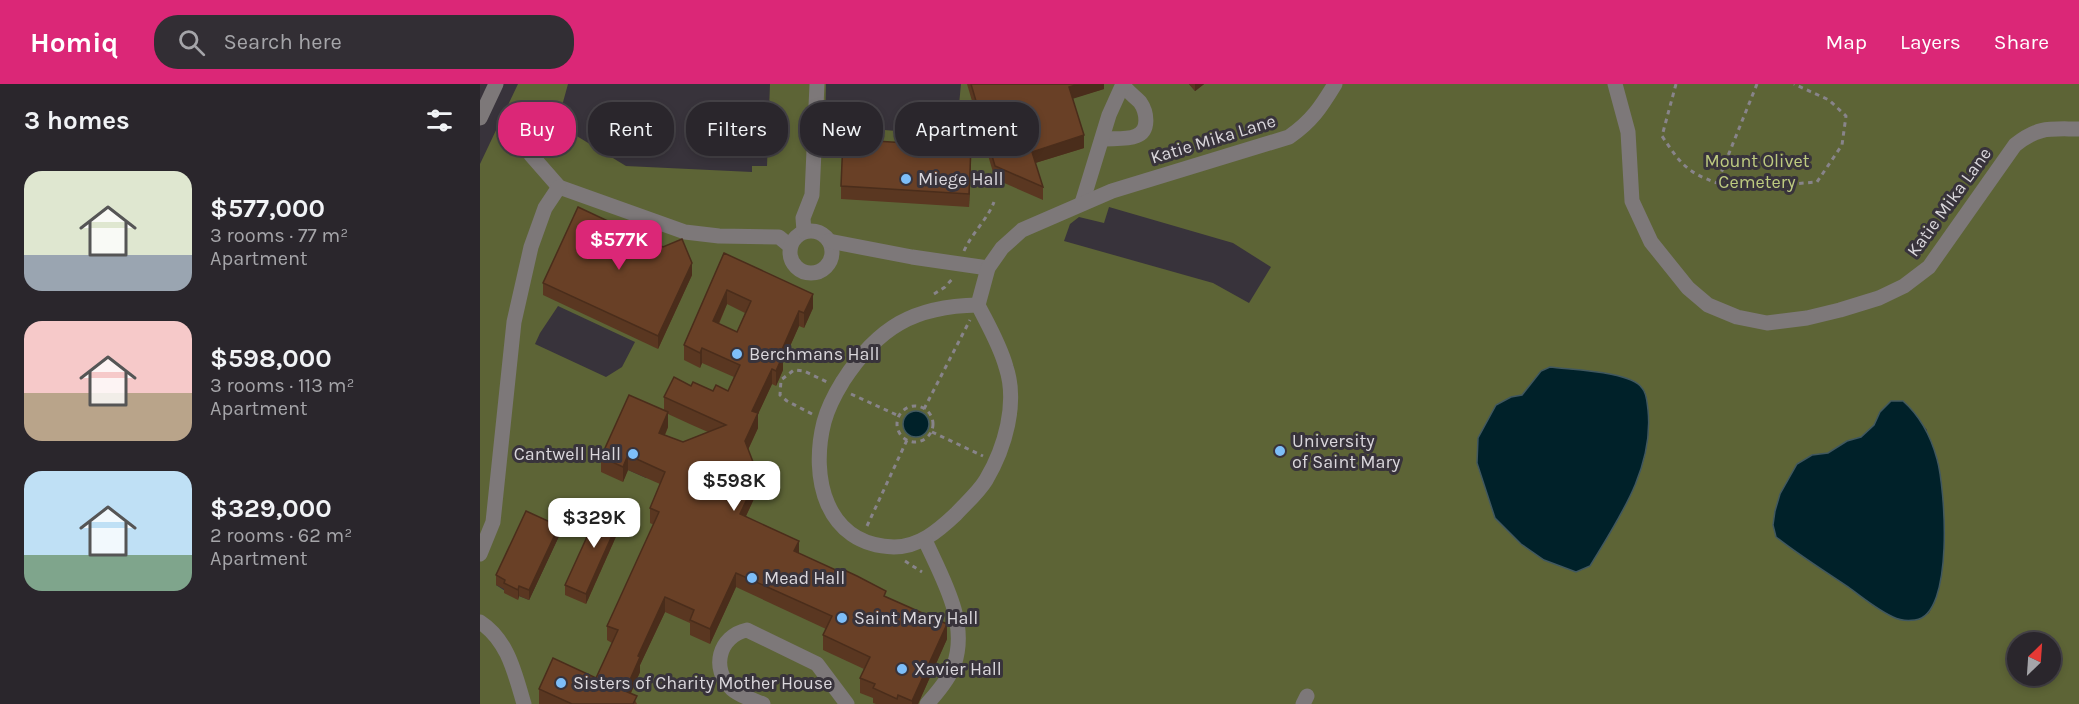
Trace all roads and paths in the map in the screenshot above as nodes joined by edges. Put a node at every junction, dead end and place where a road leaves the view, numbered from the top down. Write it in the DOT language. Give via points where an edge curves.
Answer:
graph roads {
  1 [pos="496,84"];
  2 [pos="817,84"];
  3 [pos="1335,84"];
  4 [pos="1615,84"];
  5 [pos="1676,84"];
  6 [pos="1757,84"];
  7 [pos="1794,84"];
  8 [pos="1123,85"];
  9 [pos="480,118"];
  10 [pos="2079,129"];
  11 [pos="1102,139"];
  12 [pos="532,156"];
  13 [pos="1717,183"];
  14 [pos="559,187"];
  15 [pos="994,202"];
  16 [pos="1082,203"];
  17 [pos="804,231"];
  18 [pos="829,241"];
  19 [pos="790,246"];
  20 [pos="959,264"];
  21 [pos="988,268"];
  22 [pos="927,298"];
  23 [pos="978,305"];
  24 [pos="924,408"];
  25 [pos="818,410"];
  26 [pos="816,416"];
  27 [pos="932,432"];
  28 [pos="907,440"];
  29 [pos="995,462"];
  30 [pos="860,540"];
  31 [pos="925,540"];
  32 [pos="480,554"];
  33 [pos="901,560"];
  34 [pos="927,579"];
  35 [pos="480,622"];
  36 [pos="524,704"];
  37 [pos="763,704"];
  38 [pos="847,704"];
  39 [pos="927,704"];
  1 -- 9 [label="street"];
  2 -- 17 [label="street" via="812,195 803,218"];
  3 -- 16 [label="street, Katie Mika Lane" via="1317,113 1289,137"];
  4 -- 10 [label="street, Katie Mika Lane" via="1628,132 1632,201 1651,242 1688,288 1708,305 1737,317 1767,322 1840,310 1904,286 1929,267 2015,146 2029,134"];
  5 -- 13 [label="path" via="1662,136 1679,163 1699,177"];
  6 -- 13 [label="path"];
  7 -- 13 [label="path" via="1829,100 1846,116 1842,145 1817,182"];
  8 -- 11 [label="street"];
  8 -- 11 [label="street" via="1140,103 1145,126 1136,136"];
  11 -- 16 [label="street"];
  12 -- 14 [label="street"];
  14 -- 19 [label="street" via="685,232 779,237"];
  14 -- 32 [label="street" via="545,208 531,247 514,322 493,522"];
  15 -- 20 [label="path"];
  16 -- 21 [label="street, Katie Mika Lane" via="1022,230"];
  17 -- 18 [label="street" via="819,232"];
  17 -- 19 [label="street"];
  18 -- 19 [label="street" via="830,261 814,273 795,266"];
  18 -- 20 [label="street"];
  20 -- 21 [label="street"];
  20 -- 22 [label="path" via="945,287"];
  21 -- 23 [label="street"];
  23 -- 24 [label="path"];
  23 -- 29 [label="street" via="1007,369 1011,406"];
  23 -- 30 [label="street" via="930,309 901,321 866,349 830,405 824,420 819,475 825,500 837,521"];
  24 -- 27 [label="path" via="933,421"];
  24 -- 28 [label="path" via="913,407 899,416 897,427"];
  25 -- 26 [label="path"];
  27 -- 28 [label="path" via="918,442"];
  27 -- 29 [label="path"];
  28 -- 30 [label="path"];
  29 -- 31 [label="street" via="970,499"];
  30 -- 31 [label="street" via="896,547"];
  31 -- 39 [label="street" via="955,608 958,639 954,666"];
  33 -- 34 [label="path"];
  35 -- 36 [label="street" via="503,644"];
  37 -- 38 [label="street" via="733,690 720,671 722,650 737,632 747,630 817,664"];
}
